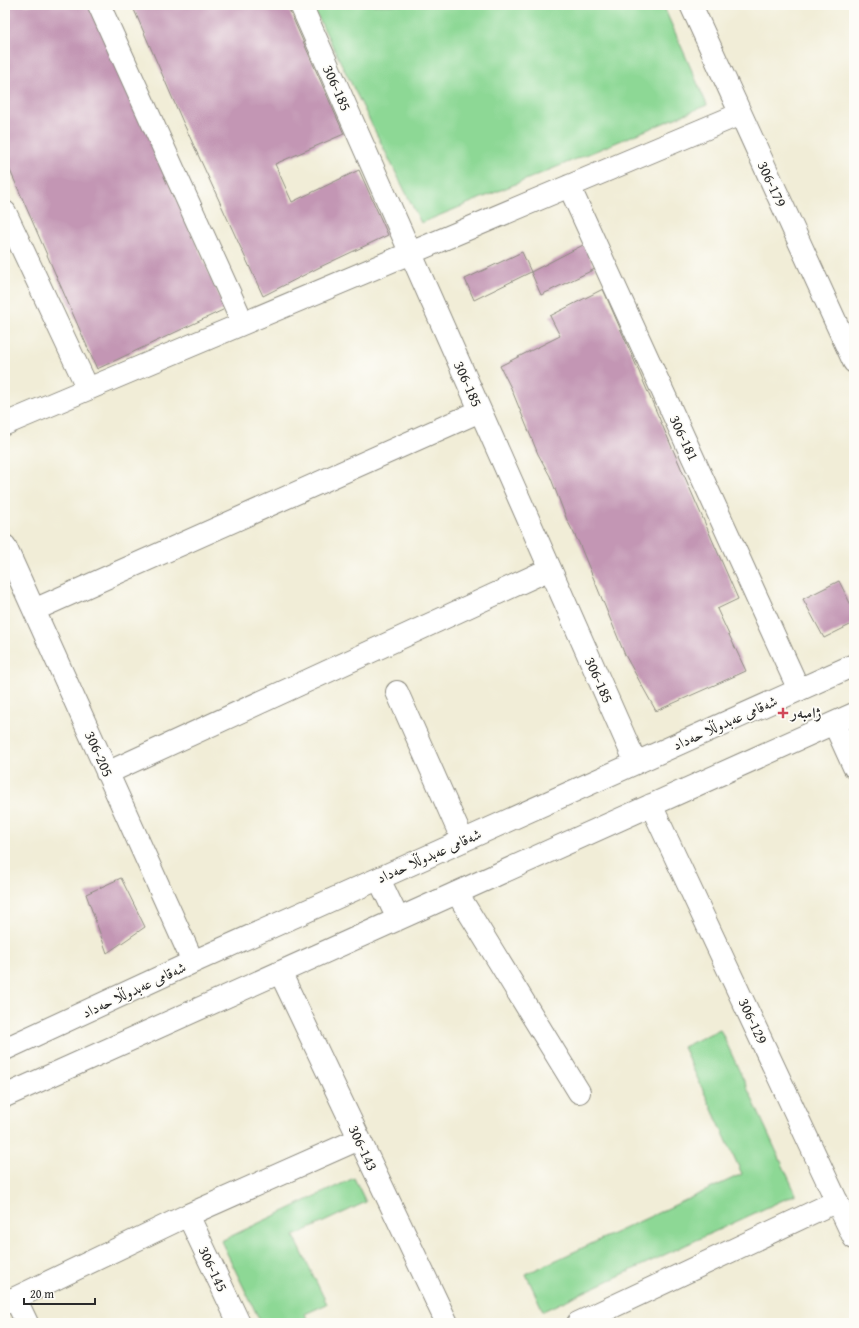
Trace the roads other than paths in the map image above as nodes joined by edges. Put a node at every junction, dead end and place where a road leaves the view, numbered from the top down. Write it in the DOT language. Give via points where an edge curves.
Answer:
graph roads {
  1 [pos="99,5"];
  2 [pos="301,5"];
  3 [pos="691,5"];
  4 [pos="740,114"];
  5 [pos="569,186"];
  6 [pos="5,212"];
  7 [pos="410,253"];
  8 [pos="243,323"];
  9 [pos="854,362"];
  10 [pos="88,389"];
  11 [pos="480,411"];
  12 [pos="5,424"];
  13 [pos="5,546"];
  14 [pos="550,570"];
  15 [pos="34,610"];
  16 [pos="854,665"];
  17 [pos="799,690"];
  18 [pos="397,692"];
  19 [pos="854,714"];
  20 [pos="834,723"];
  21 [pos="636,763"];
  22 [pos="854,767"];
  23 [pos="107,773"];
  24 [pos="651,805"];
  25 [pos="463,841"];
  26 [pos="379,879"];
  27 [pos="457,892"];
  28 [pos="398,919"];
  29 [pos="193,962"];
  30 [pos="280,972"];
  31 [pos="6,1044"];
  32 [pos="579,1092"];
  33 [pos="5,1096"];
  34 [pos="359,1139"];
  35 [pos="837,1201"];
  36 [pos="188,1215"];
  37 [pos="854,1238"];
  38 [pos="10,1300"];
  39 [pos="27,1323"];
  40 [pos="239,1323"];
  41 [pos="447,1323"];
  42 [pos="578,1323"];
  1 -- 8 [label="street"];
  2 -- 7 [label="street, 306-185"];
  3 -- 4 [label="street, 306-179"];
  4 -- 5 [label="street"];
  4 -- 9 [label="street, 306-179"];
  5 -- 7 [label="street"];
  5 -- 17 [label="street, 306-181"];
  6 -- 10 [label="street"];
  7 -- 8 [label="street"];
  7 -- 11 [label="street, 306-185"];
  8 -- 10 [label="street"];
  10 -- 12 [label="street"];
  11 -- 14 [label="street, 306-185"];
  11 -- 15 [label="street"];
  13 -- 15 [label="street, 306-205"];
  14 -- 21 [label="street, 306-185"];
  14 -- 23 [label="street"];
  15 -- 23 [label="street, 306-205"];
  16 -- 17 [label="street, شەقامی عەبدوڵڵا حەداد"];
  17 -- 21 [label="street, شەقامی عەبدوڵڵا حەداد"];
  18 -- 25 [label="street"];
  19 -- 20 [label="street"];
  20 -- 22 [label="street"];
  20 -- 24 [label="street"];
  21 -- 25 [label="street, شەقامی عەبدوڵڵا حەداد"];
  23 -- 29 [label="street, 306-205"];
  24 -- 27 [label="street"];
  24 -- 35 [label="street, 306-129"];
  25 -- 26 [label="street, شەقامی عەبدوڵڵا حەداد"];
  26 -- 28 [label="street"];
  26 -- 29 [label="street, شەقامی عەبدوڵڵا حەداد"];
  27 -- 28 [label="street"];
  27 -- 32 [label="street"];
  28 -- 30 [label="street"];
  29 -- 31 [label="street, شەقامی عەبدوڵڵا حەداد"];
  30 -- 33 [label="street"];
  30 -- 34 [label="street, 306-143"];
  34 -- 36 [label="street"];
  34 -- 41 [label="street, 306-143"];
  35 -- 37 [label="street, 306-129"];
  35 -- 42 [label="street"];
  36 -- 38 [label="street"];
  36 -- 40 [label="street, 306-145"];
  38 -- 39 [label="street"];
}
